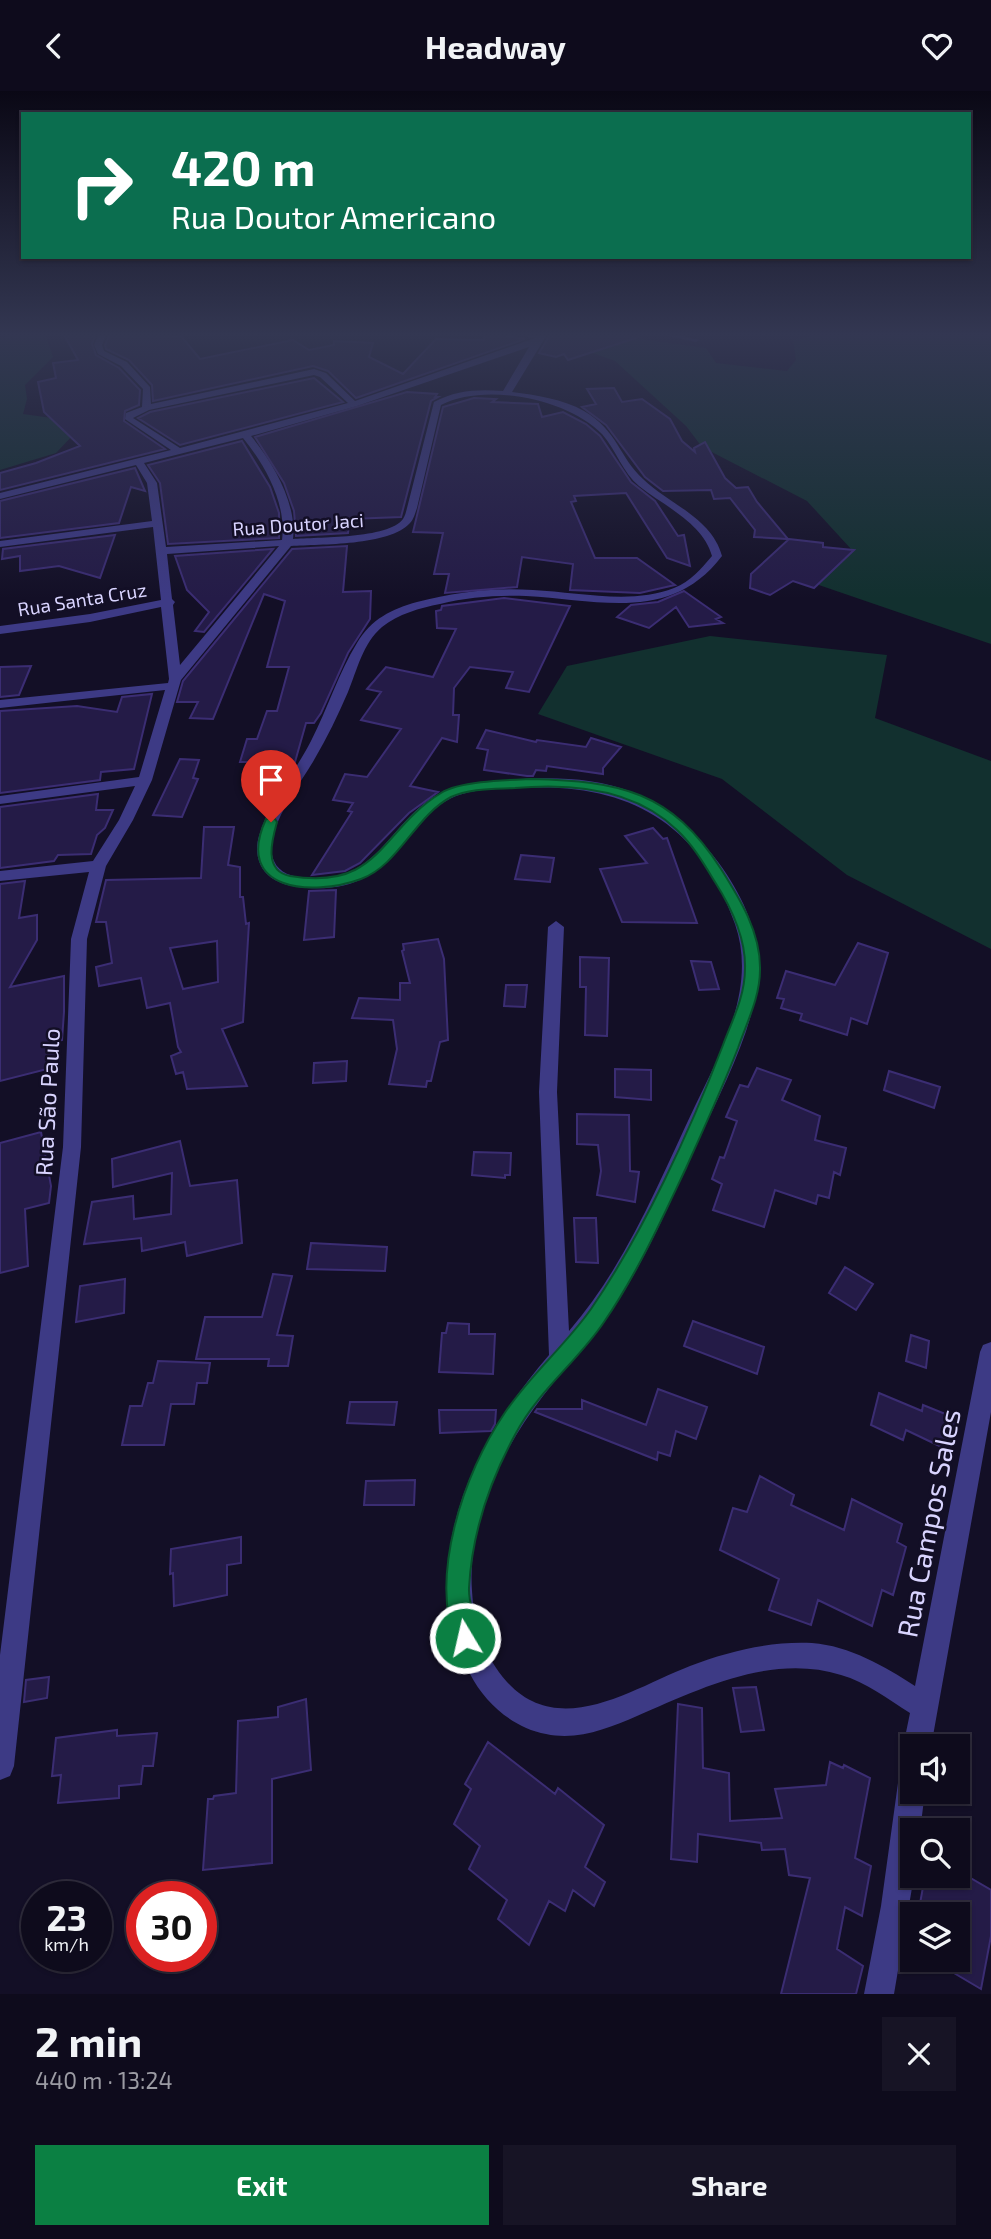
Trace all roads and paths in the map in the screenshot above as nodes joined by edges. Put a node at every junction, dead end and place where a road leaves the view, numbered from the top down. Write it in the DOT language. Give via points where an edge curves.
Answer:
graph roads {
  1 [pos="133,422"];
  2 [pos="291,422"];
  3 [pos="431,422"];
  4 [pos="593,422"];
  5 [pos="245,435"];
  6 [pos="177,450"];
  7 [pos="138,461"];
  8 [pos="0,496"];
  9 [pos="158,523"];
  10 [pos="287,543"];
  11 [pos="0,544"];
  12 [pos="162,551"];
  13 [pos="169,602"];
  14 [pos="0,630"];
  15 [pos="173,682"];
  16 [pos="0,705"];
  17 [pos="145,780"];
  18 [pos="0,800"];
  19 [pos="98,866"];
  20 [pos="0,876"];
  21 [pos="556,927"];
  22 [pos="991,1352"];
  23 [pos="560,1359"];
  24 [pos="923,1706"];
  25 [pos="919,1734"];
  26 [pos="0,1766"];
  27 [pos="909,1804"];
  28 [pos="880,1994"];
  1 -- 6 [label="street"];
  2 -- 5 [label="street"];
  3 -- 10 [label="street, Rua Doutor Jaci" via="412,509 400,527 370,537"];
  4 -- 23 [label="street" via="616,445 635,477 713,541 718,556 713,565 687,586 648,597 479,594 415,607 386,619 360,645 315,746 271,822 264,858 276,876 293,882 348,878 382,859 447,794 520,783 570,783 641,799 664,812 704,852 732,897 749,938 750,996 717,1080 632,1259 596,1317"];
  5 -- 6 [label="street"];
  5 -- 10 [label="street" via="257,449 285,506 290,533"];
  6 -- 7 [label="street"];
  7 -- 8 [label="street"];
  7 -- 9 [label="street, Rua São Paulo" via="152,483"];
  9 -- 11 [label="street"];
  9 -- 12 [label="street, Rua São Paulo"];
  10 -- 12 [label="street, Rua Doutor Jaci"];
  10 -- 15 [label="street"];
  12 -- 13 [label="street, Rua São Paulo"];
  13 -- 14 [label="street, Rua Santa Cruz"];
  13 -- 15 [label="street, Rua São Paulo"];
  15 -- 16 [label="street"];
  15 -- 17 [label="street, Rua São Paulo"];
  17 -- 18 [label="street"];
  17 -- 19 [label="street, Rua São Paulo"];
  19 -- 20 [label="street"];
  19 -- 26 [label="street, Rua São Paulo" via="79,939 72,1147"];
  21 -- 23 [label="street" via="548,1092"];
  22 -- 24 [label="street, Rua Campos Sales"];
  23 -- 24 [label="street" via="510,1423 481,1481 461,1546 457,1593 465,1638 482,1673 500,1695 542,1721 567,1723 731,1667 807,1656 849,1664"];
  24 -- 25 [label="street, Rua Campos Sales"];
  27 -- 28 [label="street"];
}
